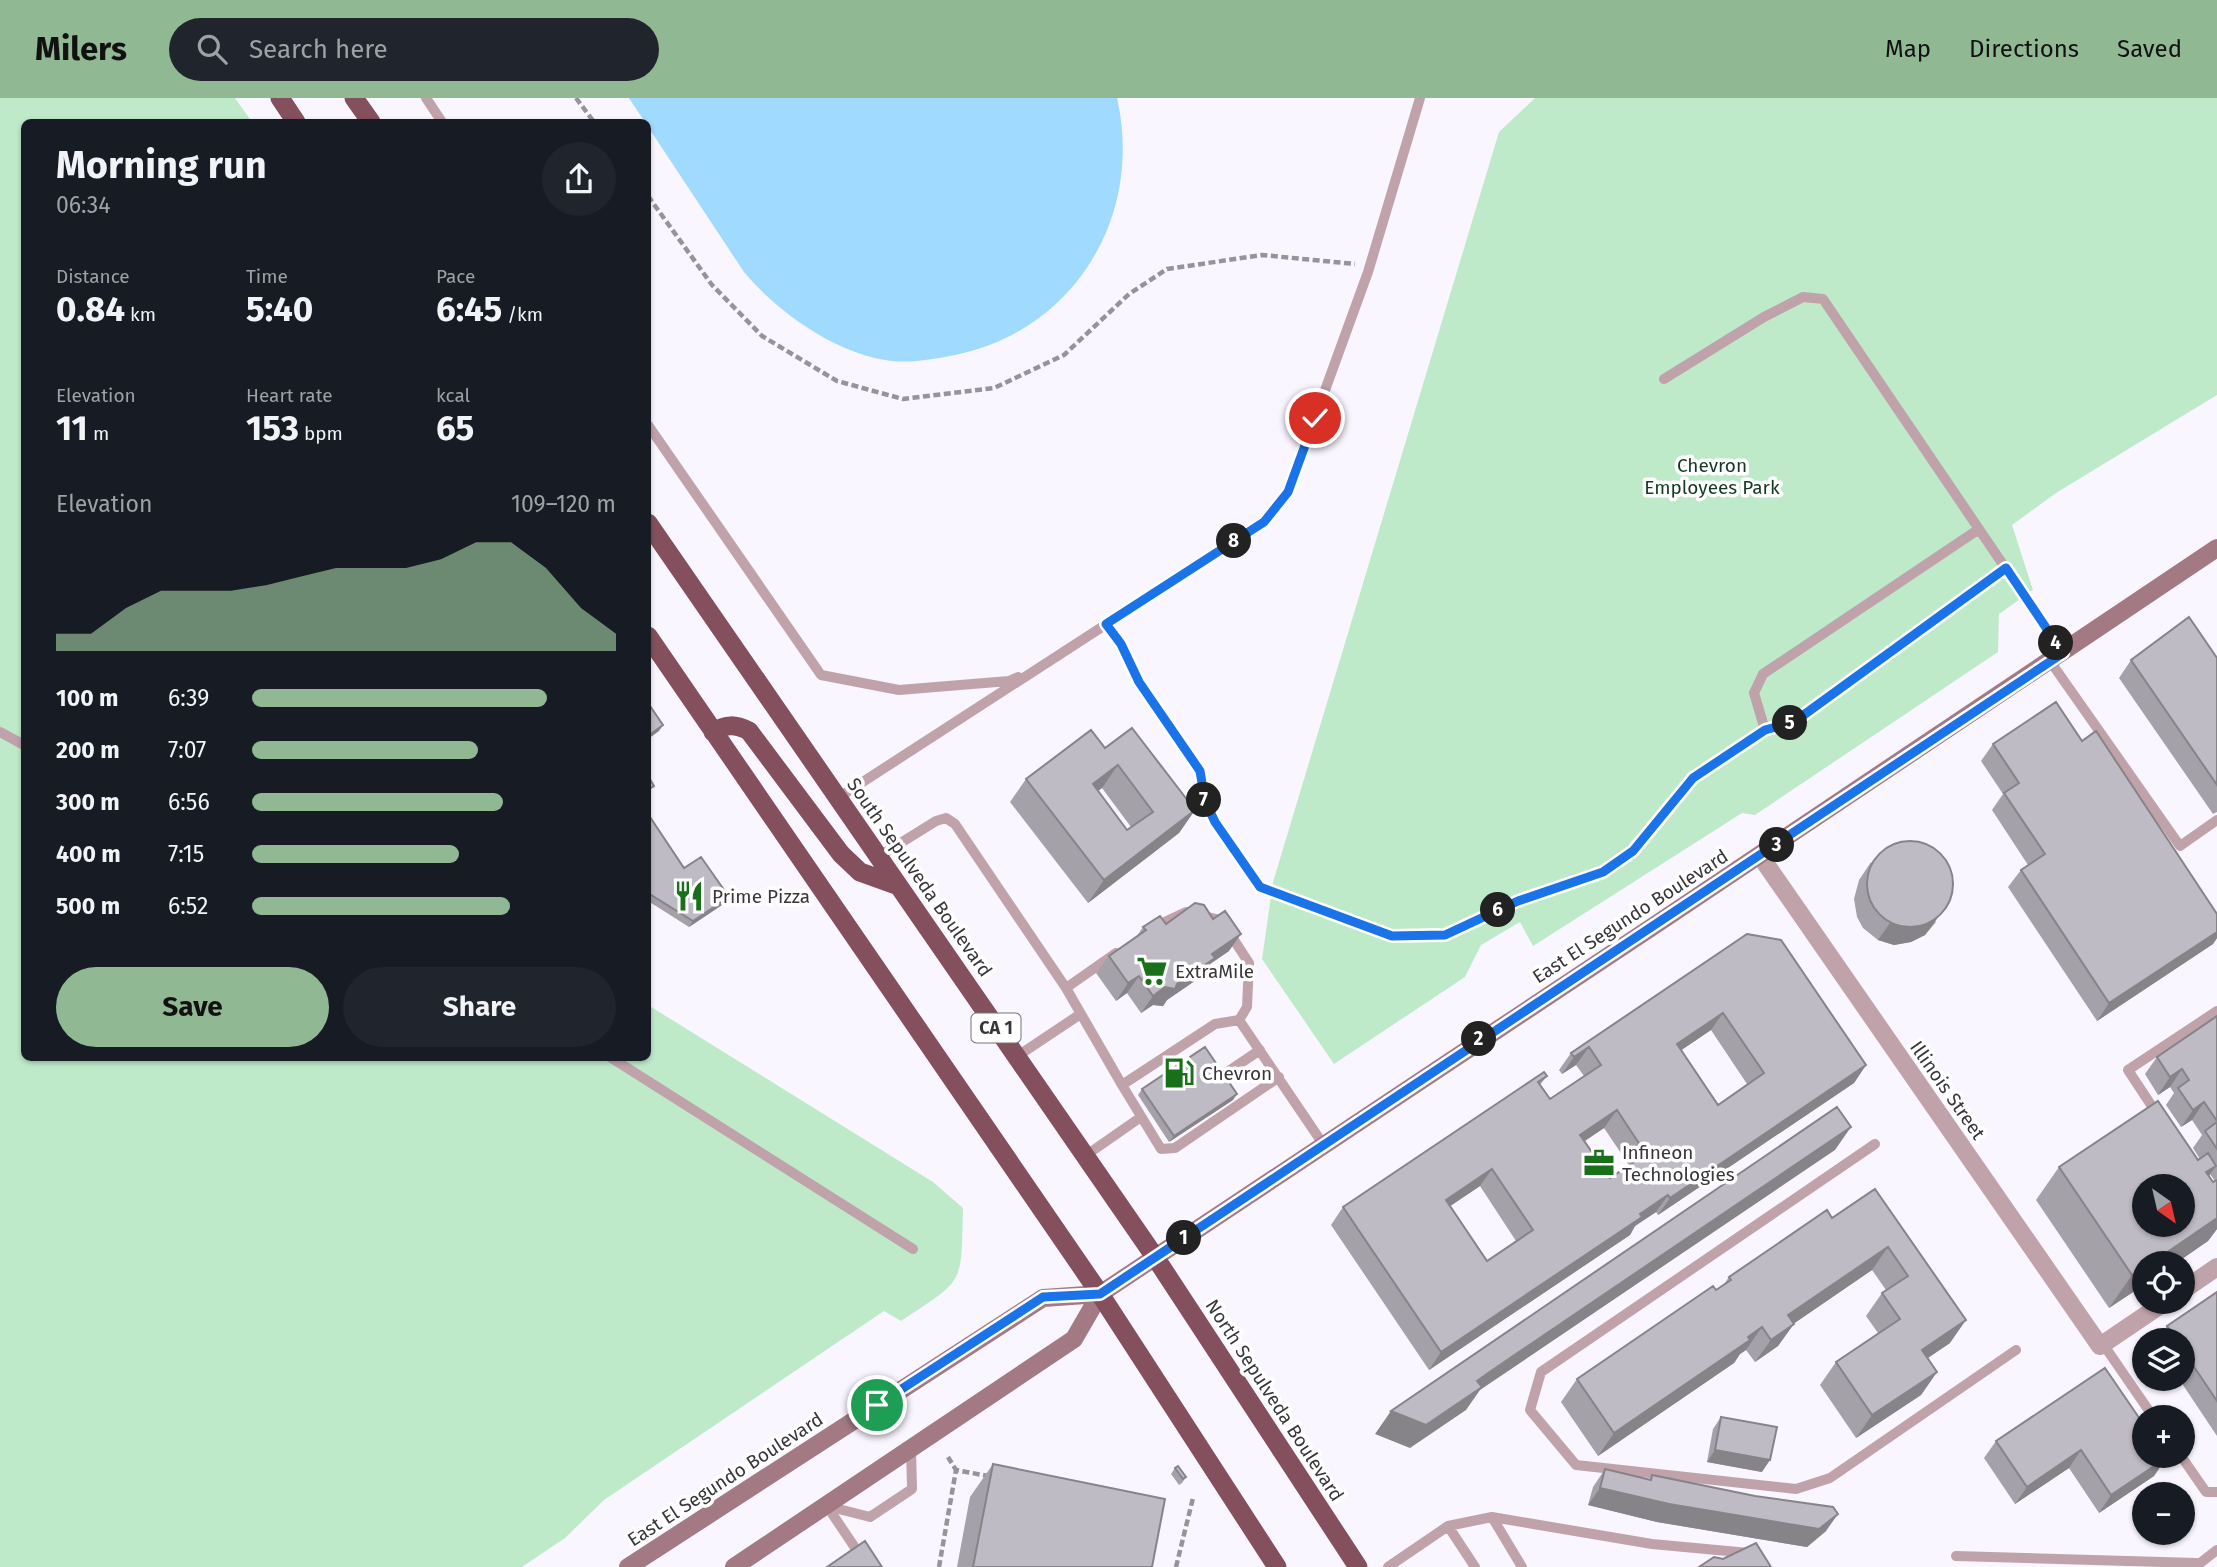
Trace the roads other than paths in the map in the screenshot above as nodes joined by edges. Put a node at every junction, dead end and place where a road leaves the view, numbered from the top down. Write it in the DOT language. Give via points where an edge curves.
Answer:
graph roads {
  1 [pos="280,98"];
  2 [pos="354,98"];
  3 [pos="426,98"];
  4 [pos="1418,100"];
  5 [pos="294,119"];
  6 [pos="369,119"];
  7 [pos="440,119"];
  8 [pos="1664,379"];
  9 [pos="651,429"];
  10 [pos="651,527"];
  11 [pos="1979,529"];
  12 [pos="2217,548"];
  13 [pos="2006,568"];
  14 [pos="1106,624"];
  15 [pos="651,640"];
  16 [pos="2056,657"];
  17 [pos="1037,670"];
  18 [pos="1765,730"];
  19 [pos="0,732"];
  20 [pos="713,732"];
  21 [pos="21,742"];
  22 [pos="838,798"];
  23 [pos="2217,820"];
  24 [pos="878,857"];
  25 [pos="1760,857"];
  26 [pos="899,886"];
  27 [pos="1140,936"];
  28 [pos="1130,943"];
  29 [pos="1066,988"];
  30 [pos="2217,1011"];
  31 [pos="1079,1015"];
  32 [pos="1239,1020"];
  33 [pos="1260,1050"];
  34 [pos="1016,1057"];
  35 [pos="616,1061"];
  36 [pos="1279,1077"];
  37 [pos="1122,1086"];
  38 [pos="1203,1088"];
  39 [pos="1158,1118"];
  40 [pos="1144,1121"];
  41 [pos="2166,1128"];
  42 [pos="1875,1143"];
  43 [pos="1323,1144"];
  44 [pos="1085,1156"];
  45 [pos="913,1249"];
  46 [pos="1155,1257"];
  47 [pos="2217,1267"];
  48 [pos="2195,1281"];
  49 [pos="1100,1294"];
  50 [pos="2147,1314"];
  51 [pos="2101,1345"];
  52 [pos="2016,1350"];
  53 [pos="2145,1405"];
  54 [pos="911,1448"];
  55 [pos="2189,1468"];
  56 [pos="2217,1492"];
  57 [pos="826,1506"];
  58 [pos="1492,1517"];
  59 [pos="1448,1526"];
  60 [pos="2217,1550"];
  61 [pos="1757,1554"];
  62 [pos="1956,1556"];
  63 [pos="2196,1565"];
  64 [pos="628,1567"];
  65 [pos="734,1567"];
  66 [pos="868,1567"];
  67 [pos="1277,1567"];
  68 [pos="1358,1567"];
  69 [pos="1388,1567"];
  70 [pos="1475,1567"];
  71 [pos="1522,1567"];
  1 -- 5 [label="highway"];
  2 -- 6 [label="highway"];
  3 -- 7 [label="lane"];
  4 -- 14 [label="lane" via="1370,266 1288,492 1264,522"];
  8 -- 11 [label="lane" via="1803,297 1823,299"];
  9 -- 17 [label="lane" via="821,675 899,690 1009,681"];
  10 -- 22 [label="highway, South Sepulveda Boulevard / CA 1"];
  11 -- 13 [label="lane"];
  11 -- 18 [label="lane" via="1763,674 1754,693"];
  12 -- 16 [label="main road, East El Segundo Boulevard"];
  13 -- 16 [label="lane"];
  13 -- 18 [label="lane" via="1794,722"];
  14 -- 17 [label="lane"];
  14 -- 18 [label="lane" via="1200,771 1205,801 1215,822 1260,887 1392,936 1445,935 1518,901 1603,872 1633,851 1693,778"];
  15 -- 20 [label="highway"];
  16 -- 23 [label="lane" via="2180,846"];
  16 -- 25 [label="main road, East El Segundo Boulevard"];
  17 -- 22 [label="lane"];
  19 -- 21 [label="lane"];
  20 -- 26 [label="highway" via="737,725 749,731 841,854 860,872"];
  20 -- 49 [label="highway"];
  22 -- 24 [label="highway, South Sepulveda Boulevard / CA 1"];
  24 -- 26 [label="highway, South Sepulveda Boulevard / CA 1"];
  24 -- 29 [label="lane" via="936,821 946,818 955,824"];
  25 -- 43 [label="main road, East El Segundo Boulevard"];
  25 -- 51 [label="street, Illinois Street"];
  26 -- 34 [label="highway, South Sepulveda Boulevard / CA 1"];
  27 -- 32 [label="lane" via="1185,912 1221,920 1249,963 1247,1007"];
  28 -- 29 [label="lane"];
  29 -- 31 [label="lane"];
  30 -- 41 [label="lane" via="2127,1070"];
  31 -- 34 [label="lane"];
  31 -- 37 [label="lane"];
  32 -- 33 [label="lane"];
  32 -- 37 [label="lane" via="1215,1024"];
  33 -- 36 [label="lane"];
  33 -- 38 [label="lane"];
  34 -- 44 [label="highway, South Sepulveda Boulevard / CA 1"];
  35 -- 45 [label="lane"];
  36 -- 40 [label="lane" via="1175,1148 1161,1149"];
  36 -- 43 [label="lane"];
  37 -- 40 [label="lane"];
  39 -- 40 [label="lane"];
  40 -- 44 [label="lane"];
  42 -- 52 [label="lane" via="1541,1372 1530,1410 1576,1465 1796,1489 1830,1478"];
  43 -- 46 [label="main road, East El Segundo Boulevard"];
  44 -- 46 [label="highway, South Sepulveda Boulevard / CA 1"];
  46 -- 49 [label="main road, East El Segundo Boulevard"];
  46 -- 68 [label="highway, North Sepulveda Boulevard / CA 1"];
  47 -- 48 [label="street"];
  49 -- 54 [label="main road, East El Segundo Boulevard" via="1074,1339"];
  49 -- 64 [label="main road, East El Segundo Boulevard" via="1043,1297"];
  49 -- 67 [label="highway"];
  50 -- 51 [label="street"];
  51 -- 53 [label="lane"];
  54 -- 57 [label="main road, East El Segundo Boulevard"];
  54 -- 57 [label="lane" via="912,1489 870,1517"];
  55 -- 56 [label="lane" via="2206,1492"];
  57 -- 65 [label="main road, East El Segundo Boulevard"];
  57 -- 66 [label="lane"];
  58 -- 59 [label="lane"];
  58 -- 61 [label="lane" via="1652,1544"];
  58 -- 71 [label="lane"];
  59 -- 69 [label="lane"];
  59 -- 70 [label="lane"];
  60 -- 63 [label="lane"];
  62 -- 63 [label="lane"];
}
